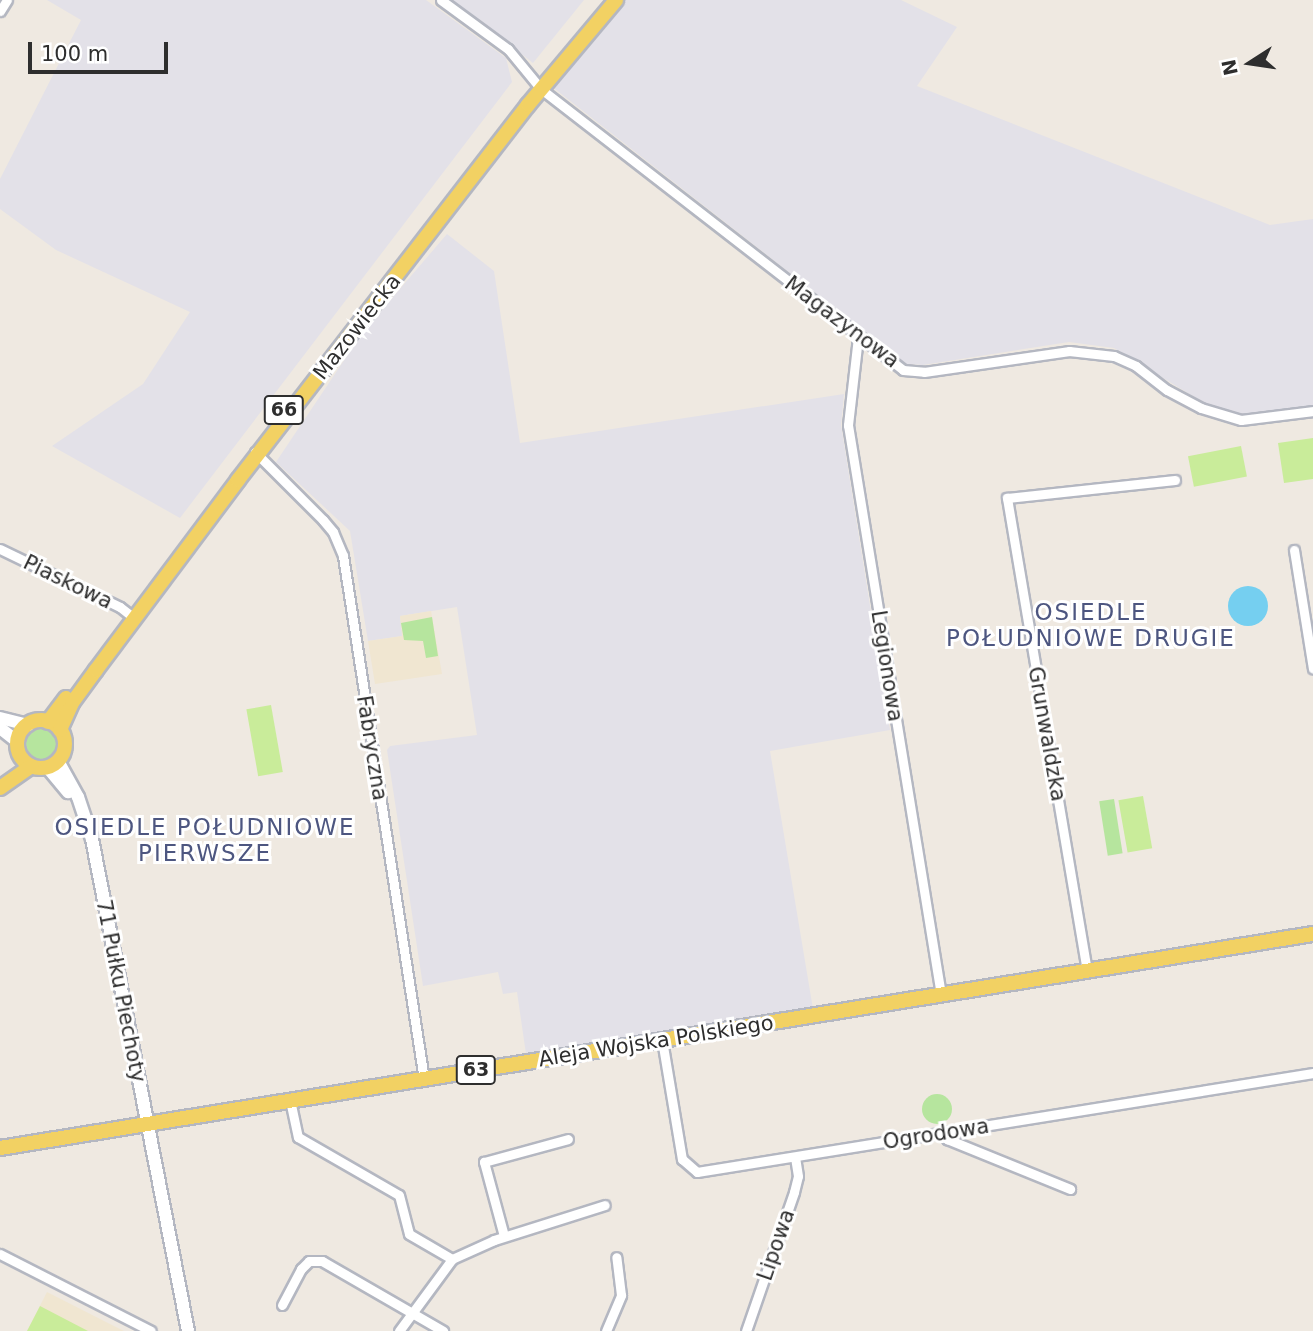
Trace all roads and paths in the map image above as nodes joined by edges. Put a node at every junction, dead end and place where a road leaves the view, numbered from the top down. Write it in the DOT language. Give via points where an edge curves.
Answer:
graph roads {
  1 [pos="7,0"];
  2 [pos="441,0"];
  3 [pos="605,0"];
  4 [pos="616,0"];
  5 [pos="0,11"];
  6 [pos="539,86"];
  7 [pos="858,337"];
  8 [pos="1313,411"];
  9 [pos="256,452"];
  10 [pos="1175,480"];
  11 [pos="0,549"];
  12 [pos="1294,550"];
  13 [pos="131,616"];
  14 [pos="1313,668"];
  15 [pos="0,718"];
  16 [pos="48,722"];
  17 [pos="28,725"];
  18 [pos="0,728"];
  19 [pos="60,730"];
  20 [pos="19,748"];
  21 [pos="52,764"];
  22 [pos="31,766"];
  23 [pos="0,777"];
  24 [pos="0,788"];
  25 [pos="1313,934"];
  26 [pos="1087,971"];
  27 [pos="941,995"];
  28 [pos="662,1040"];
  29 [pos="1313,1073"];
  30 [pos="424,1079"];
  31 [pos="290,1100"];
  32 [pos="146,1124"];
  33 [pos="944,1132"];
  34 [pos="568,1139"];
  35 [pos="0,1148"];
  36 [pos="795,1157"];
  37 [pos="1070,1188"];
  38 [pos="605,1205"];
  39 [pos="504,1237"];
  40 [pos="0,1254"];
  41 [pos="616,1257"];
  42 [pos="452,1259"];
  43 [pos="282,1304"];
  44 [pos="411,1312"];
  45 [pos="151,1331"];
  46 [pos="188,1331"];
  47 [pos="399,1331"];
  48 [pos="443,1331"];
  49 [pos="606,1331"];
  50 [pos="746,1331"];
  1 -- 5 [label="street"];
  2 -- 6 [label="street, Magazynowa" via="508,49"];
  3 -- 6 [label="main road, Mazowiecka / 66"];
  4 -- 6 [label="main road, Mazowiecka / 66"];
  6 -- 7 [label="street, Magazynowa"];
  6 -- 9 [label="main road, Mazowiecka / 66" via="438,206"];
  7 -- 8 [label="street, Magazynowa" via="913,372 1069,351 1114,356 1201,408 1241,420"];
  7 -- 27 [label="street, Legionowa" via="848,425"];
  9 -- 13 [label="main road, Mazowiecka / 66"];
  9 -- 30 [label="street, Fabryczna" via="323,520 343,556"];
  10 -- 26 [label="street, Grunwaldzka" via="1007,498"];
  11 -- 13 [label="street, Piaskowa"];
  12 -- 14 [label="street"];
  13 -- 16 [label="main road, Mazowiecka / 66"];
  13 -- 19 [label="main road, Mazowiecka / 66" via="72,703"];
  15 -- 17 [label="street"];
  16 -- 17 [label="main road"];
  16 -- 19 [label="main road"];
  17 -- 20 [label="main road"];
  18 -- 20 [label="street"];
  19 -- 21 [label="main road" via="65,748"];
  20 -- 22 [label="main road"];
  20 -- 23 [label="main road"];
  21 -- 22 [label="main road"];
  21 -- 32 [label="street, 71 Pułku Piechoty" via="85,818"];
  22 -- 24 [label="main road"];
  25 -- 26 [label="main road, Aleja Wojska Polskiego / 63"];
  26 -- 27 [label="main road, Aleja Wojska Polskiego / 63"];
  27 -- 28 [label="main road, Aleja Wojska Polskiego / 63"];
  28 -- 30 [label="main road, Aleja Wojska Polskiego / 63"];
  28 -- 36 [label="street, Ogrodowa" via="682,1159 688,1167 708,1172"];
  29 -- 33 [label="street, Ogrodowa"];
  30 -- 31 [label="main road, Aleja Wojska Polskiego / 63"];
  31 -- 32 [label="main road, Aleja Wojska Polskiego / 63"];
  31 -- 42 [label="street" via="298,1137 399,1195 409,1234"];
  32 -- 35 [label="main road, Aleja Wojska Polskiego / 63"];
  32 -- 46 [label="street, 71 Pułku Piechoty"];
  33 -- 36 [label="street, Ogrodowa"];
  33 -- 37 [label="street" via="947,1139"];
  34 -- 39 [label="street" via="484,1162"];
  36 -- 50 [label="street, Lipowa" via="798,1176 794,1192"];
  38 -- 39 [label="street"];
  39 -- 42 [label="street"];
  40 -- 45 [label="street"];
  41 -- 49 [label="street" via="621,1296"];
  42 -- 44 [label="street"];
  43 -- 44 [label="street" via="301,1269 309,1261 322,1261"];
  44 -- 47 [label="street"];
  44 -- 48 [label="street"];
}
